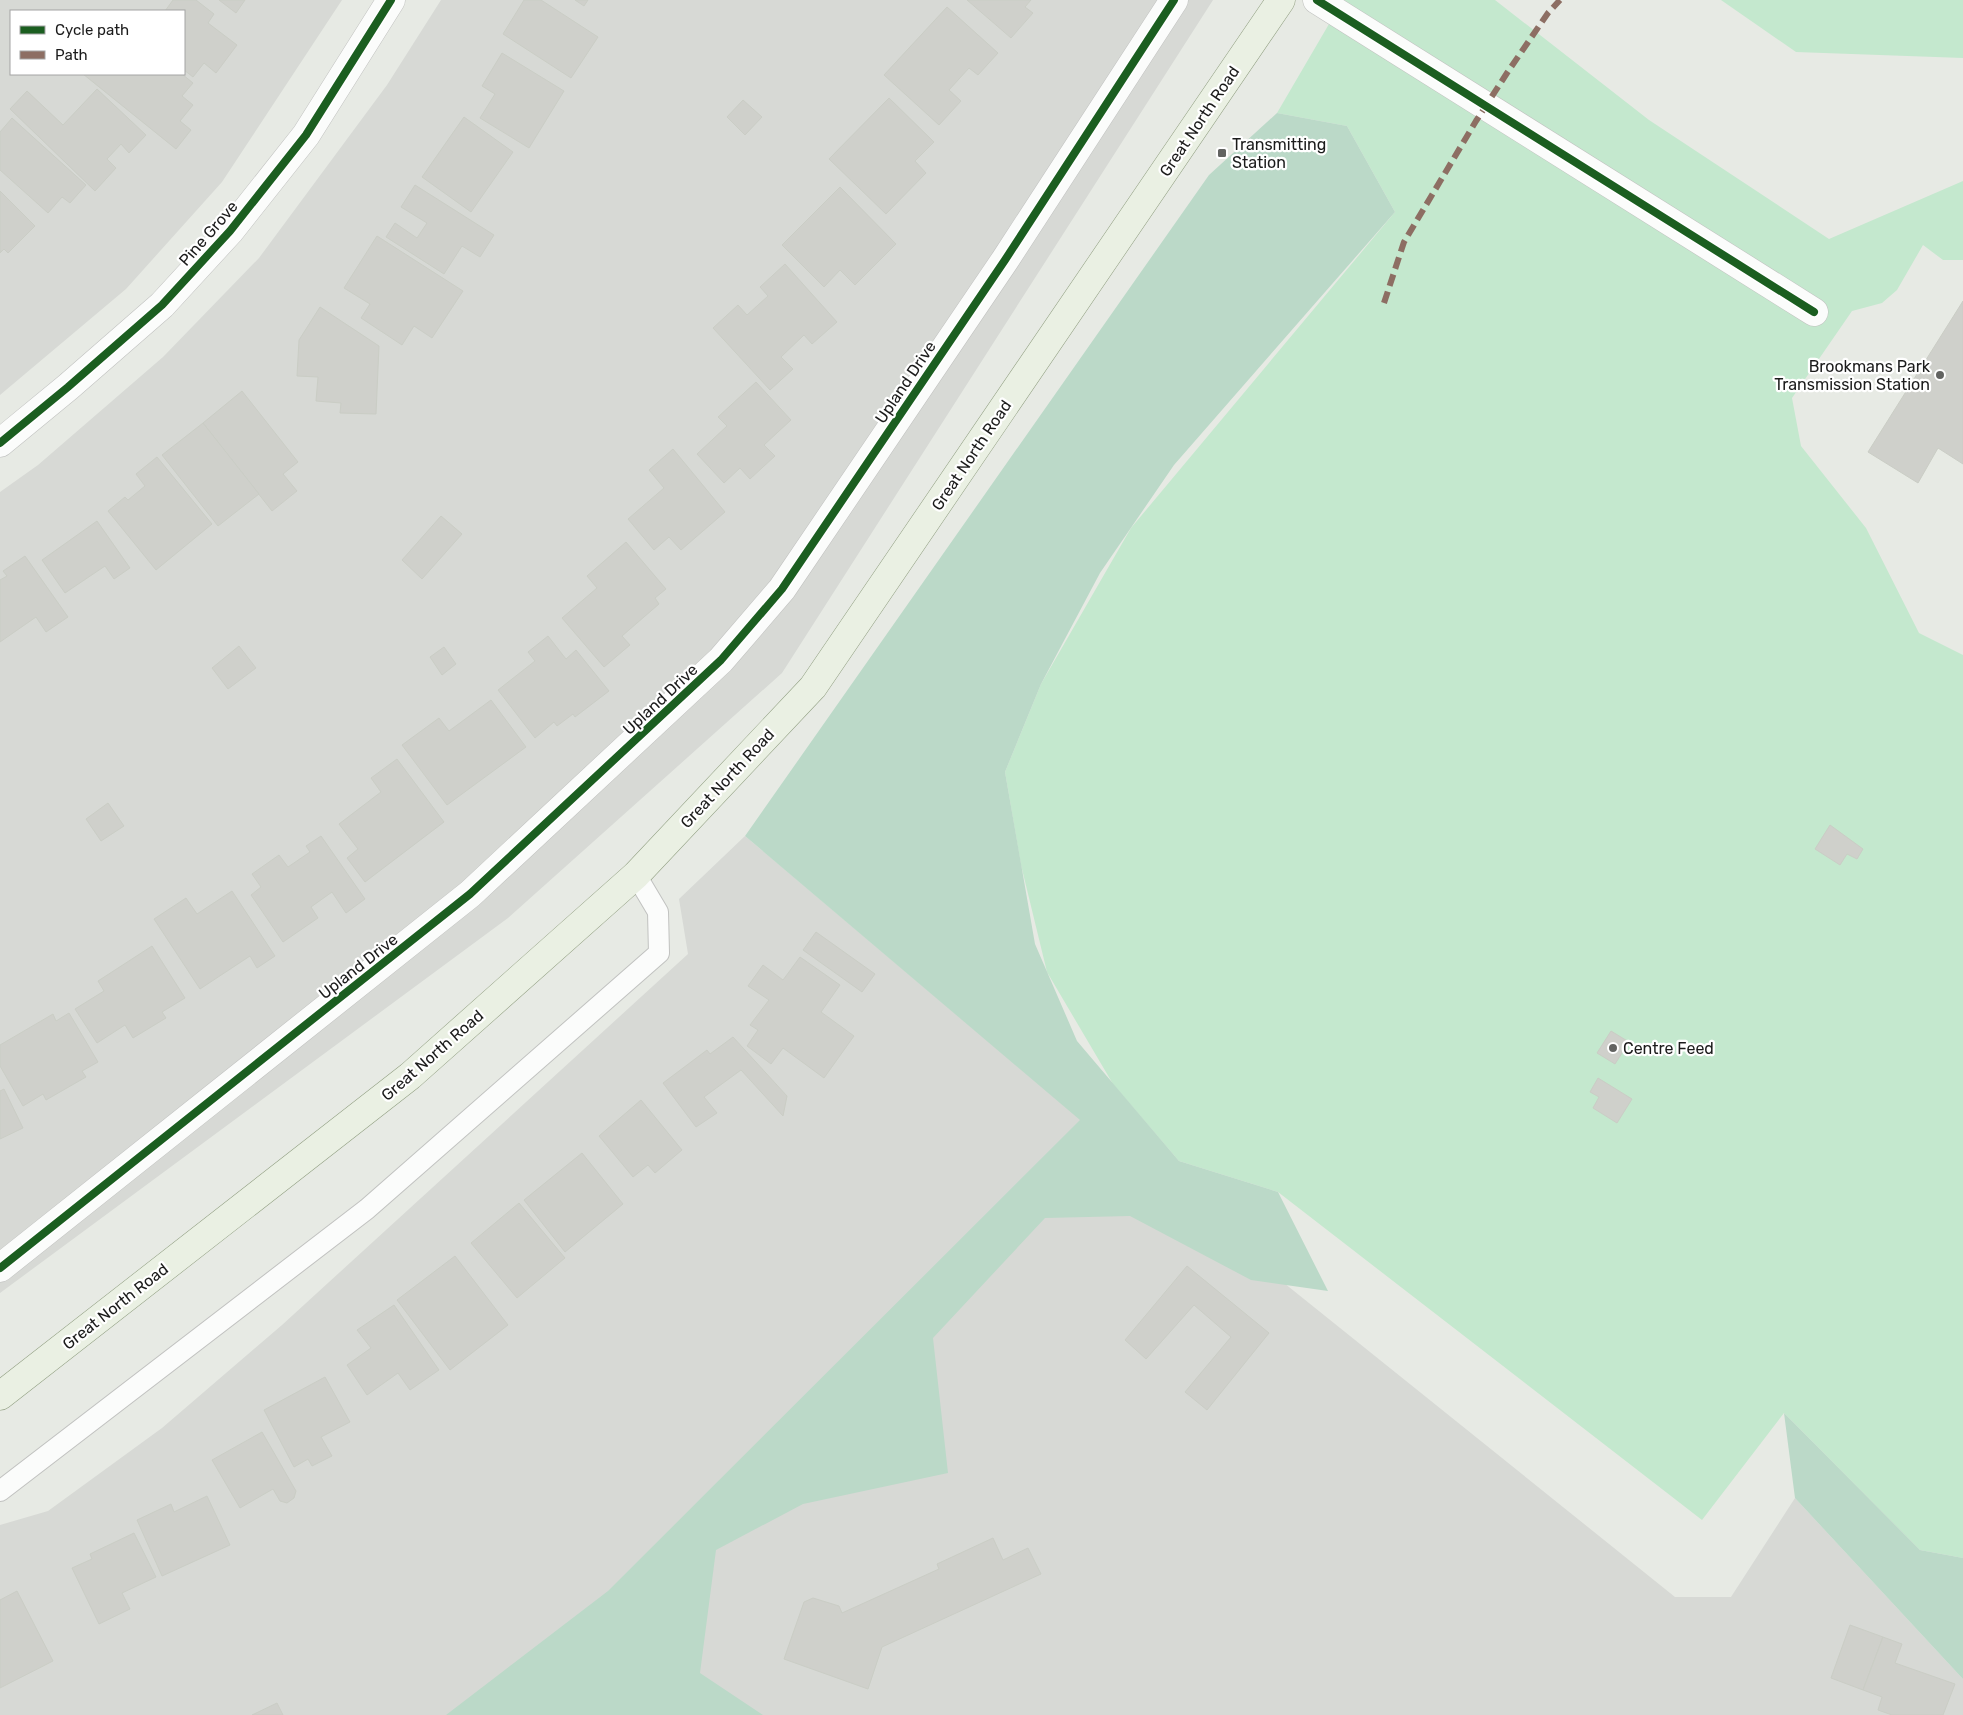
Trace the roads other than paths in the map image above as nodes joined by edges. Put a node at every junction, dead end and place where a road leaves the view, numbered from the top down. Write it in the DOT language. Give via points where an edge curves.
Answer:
graph roads {
  1 [pos="391,0"];
  2 [pos="1174,0"];
  3 [pos="1281,0"];
  4 [pos="1317,0"];
  5 [pos="1814,312"];
  6 [pos="0,443"];
  7 [pos="636,875"];
  8 [pos="0,1268"];
  9 [pos="0,1396"];
  10 [pos="0,1491"];
  1 -- 6 [label="street, Pine Grove" via="306,135 230,231 162,305"];
  2 -- 8 [label="street, Upland Drive" via="1005,260 782,590 721,660 470,894"];
  3 -- 7 [label="main road, Great North Road" via="813,688"];
  4 -- 5 [label="street"];
  7 -- 9 [label="main road, Great North Road" via="410,1076"];
  7 -- 10 [label="lane" via="658,912 659,953 366,1209"];
}
